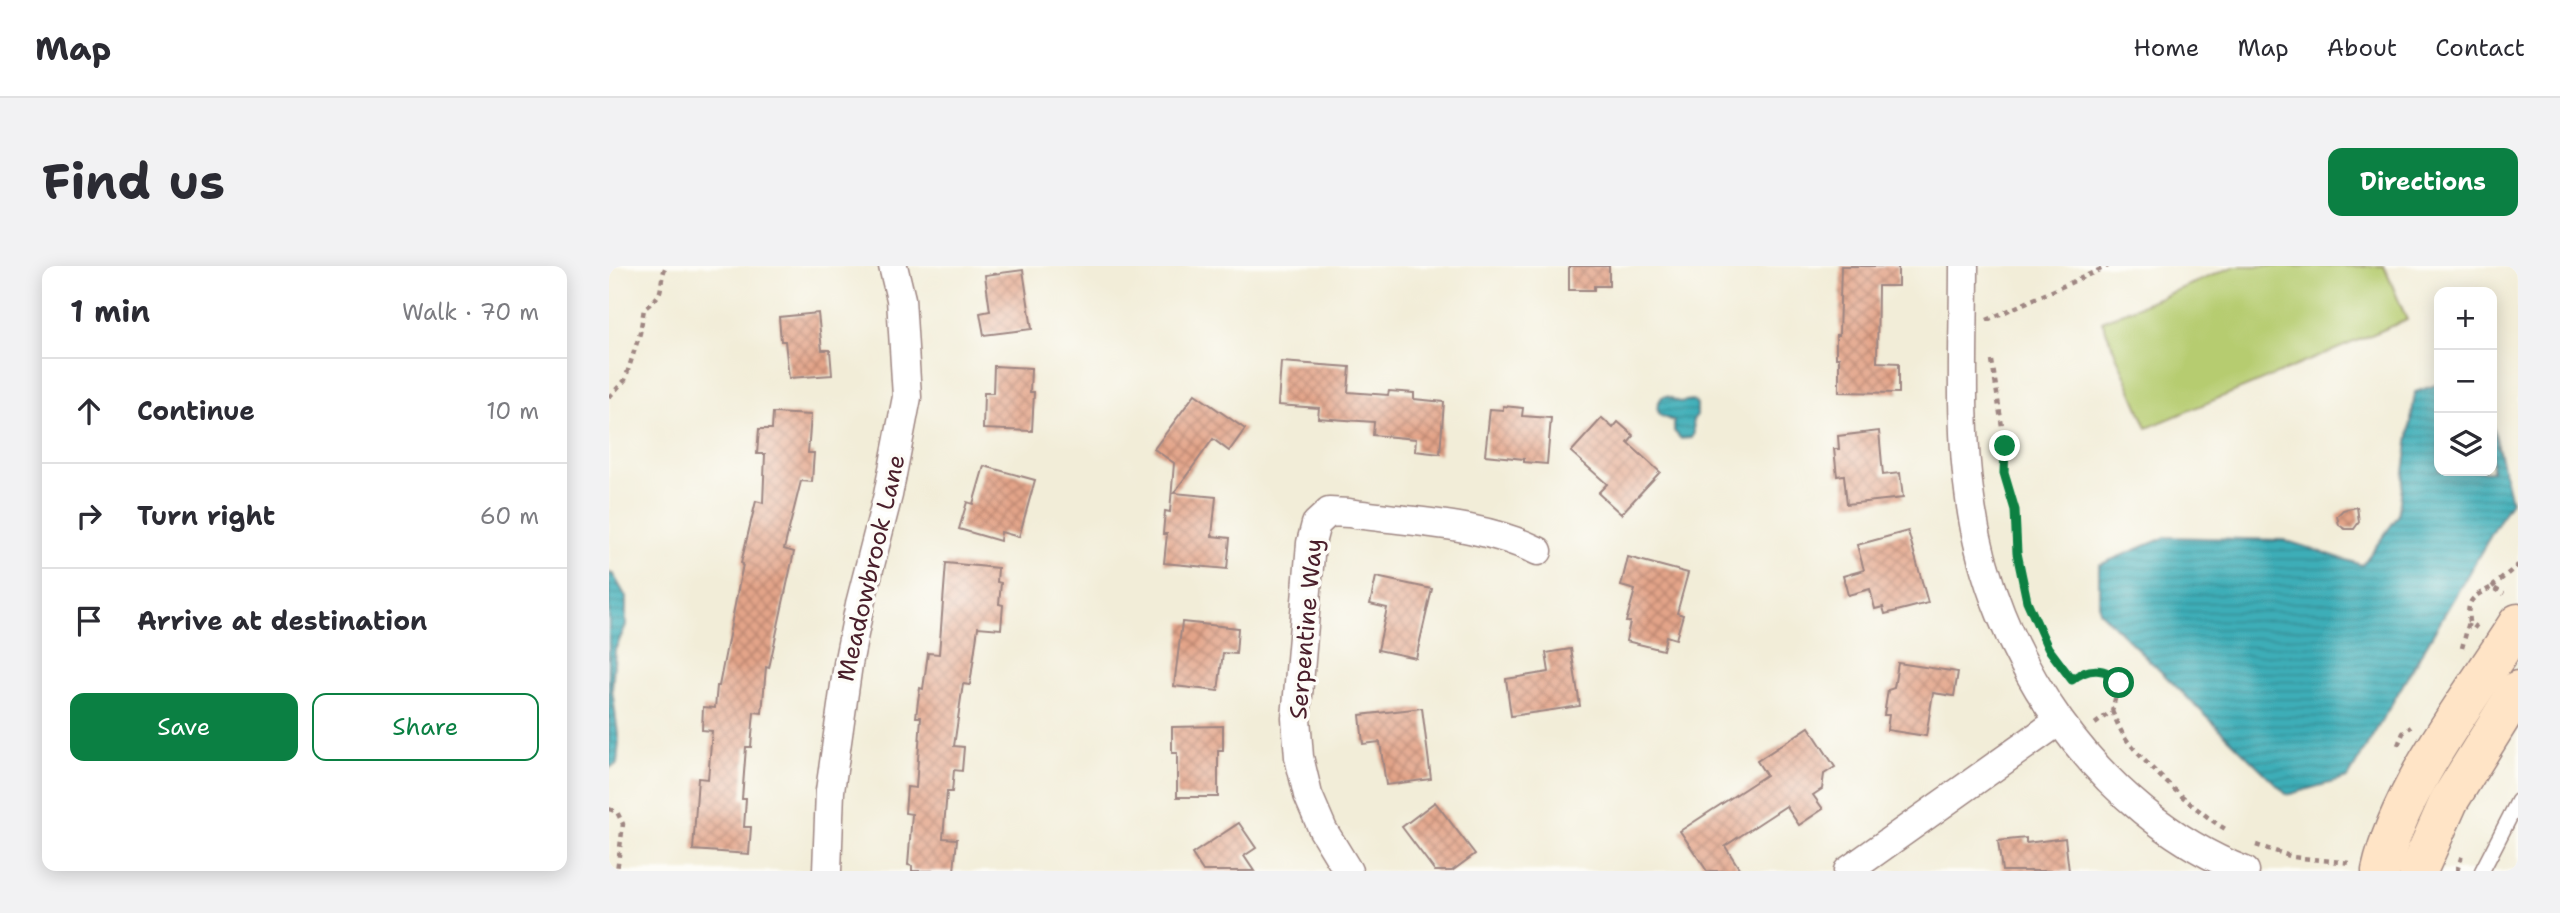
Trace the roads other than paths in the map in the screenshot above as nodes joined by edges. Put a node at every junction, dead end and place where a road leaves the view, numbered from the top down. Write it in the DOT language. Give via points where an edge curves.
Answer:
graph roads {
  1 [pos="893,266"];
  2 [pos="1964,266"];
  3 [pos="1538,551"];
  4 [pos="2509,624"];
  5 [pos="2518,690"];
  6 [pos="2059,721"];
  7 [pos="2518,801"];
  8 [pos="2368,867"];
  9 [pos="827,871"];
  10 [pos="1348,871"];
  11 [pos="1848,871"];
  12 [pos="2245,871"];
  13 [pos="2418,871"];
  14 [pos="2482,871"];
  1 -- 9 [label="street, Meadowbrook Lane" via="902,311 907,406 848,664 829,791"];
  2 -- 6 [label="street" via="1977,330 1965,441 1976,537 2011,636"];
  3 -- 10 [label="street, Serpentine Way" via="1484,531 1349,513 1329,512 1316,524 1296,718 1299,757 1323,830"];
  4 -- 8 [label="street"];
  5 -- 13 [label="street" via="2449,801"];
  6 -- 11 [label="street"];
  6 -- 12 [label="street" via="2089,760 2151,817 2194,847"];
  7 -- 14 [label="lane"];
}
